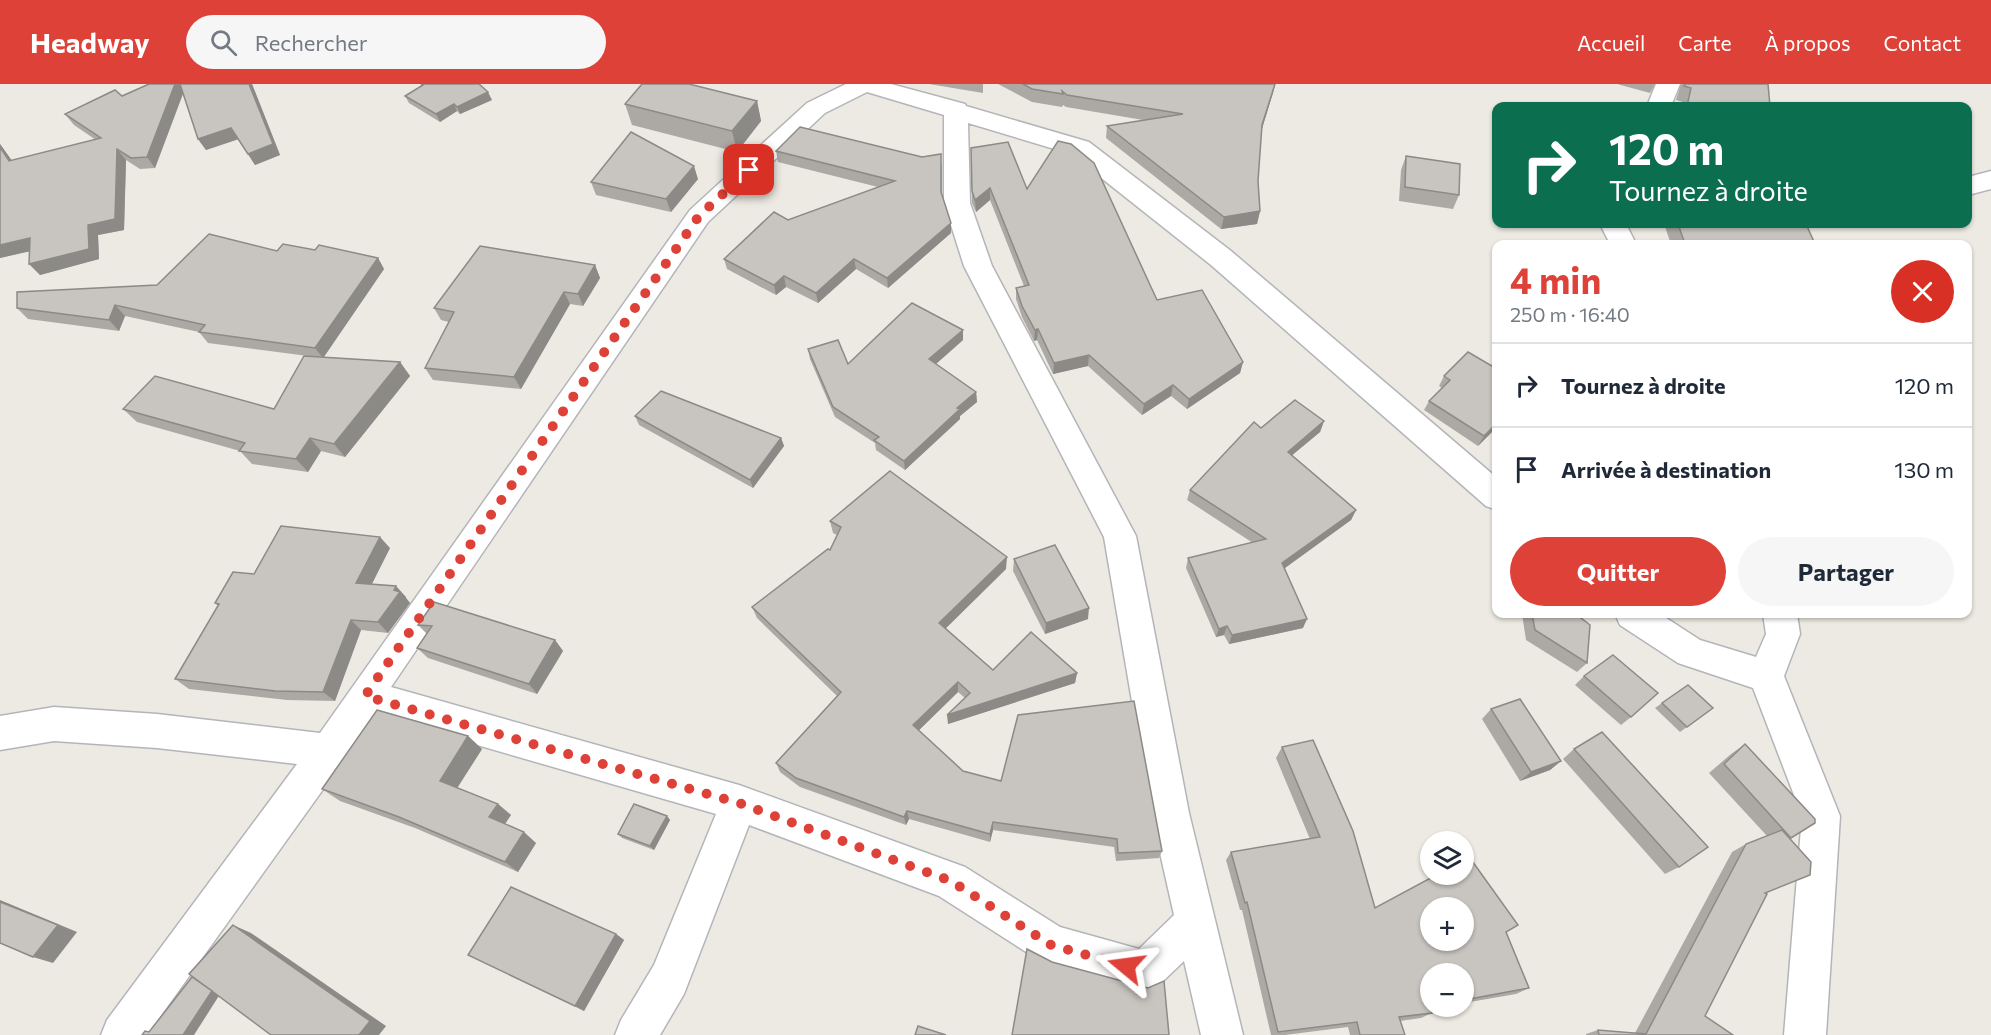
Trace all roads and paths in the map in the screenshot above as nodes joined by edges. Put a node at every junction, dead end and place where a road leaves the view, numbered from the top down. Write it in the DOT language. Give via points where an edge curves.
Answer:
graph roads {
  1 [pos="865,84"];
  2 [pos="1668,84"];
  3 [pos="1661,102"];
  4 [pos="956,109"];
  5 [pos="1991,180"];
  6 [pos="1972,185"];
  7 [pos="1492,493"];
  8 [pos="1638,618"];
  9 [pos="1781,618"];
  10 [pos="1766,676"];
  11 [pos="365,696"];
  12 [pos="0,733"];
  13 [pos="329,751"];
  14 [pos="739,803"];
  15 [pos="1196,922"];
  16 [pos="122,1035"];
  17 [pos="636,1035"];
  18 [pos="1222,1035"];
  19 [pos="1805,1035"];
  1 -- 4 [label="street"];
  1 -- 11 [label="street" via="816,108 699,216"];
  2 -- 3 [label="street"];
  4 -- 7 [label="street" via="1080,148 1221,258"];
  4 -- 15 [label="street" via="957,203 978,266 1120,536 1170,813"];
  5 -- 6 [label="street"];
  8 -- 10 [label="street" via="1690,651"];
  9 -- 10 [label="street" via="1783,634"];
  10 -- 19 [label="street" via="1821,816"];
  11 -- 13 [label="street"];
  11 -- 14 [label="street"];
  12 -- 13 [label="street" via="54,724 157,731"];
  13 -- 16 [label="street"];
  14 -- 15 [label="street" via="951,881 1051,945 1145,971"];
  14 -- 17 [label="street" via="669,980"];
  15 -- 18 [label="street"];
}
